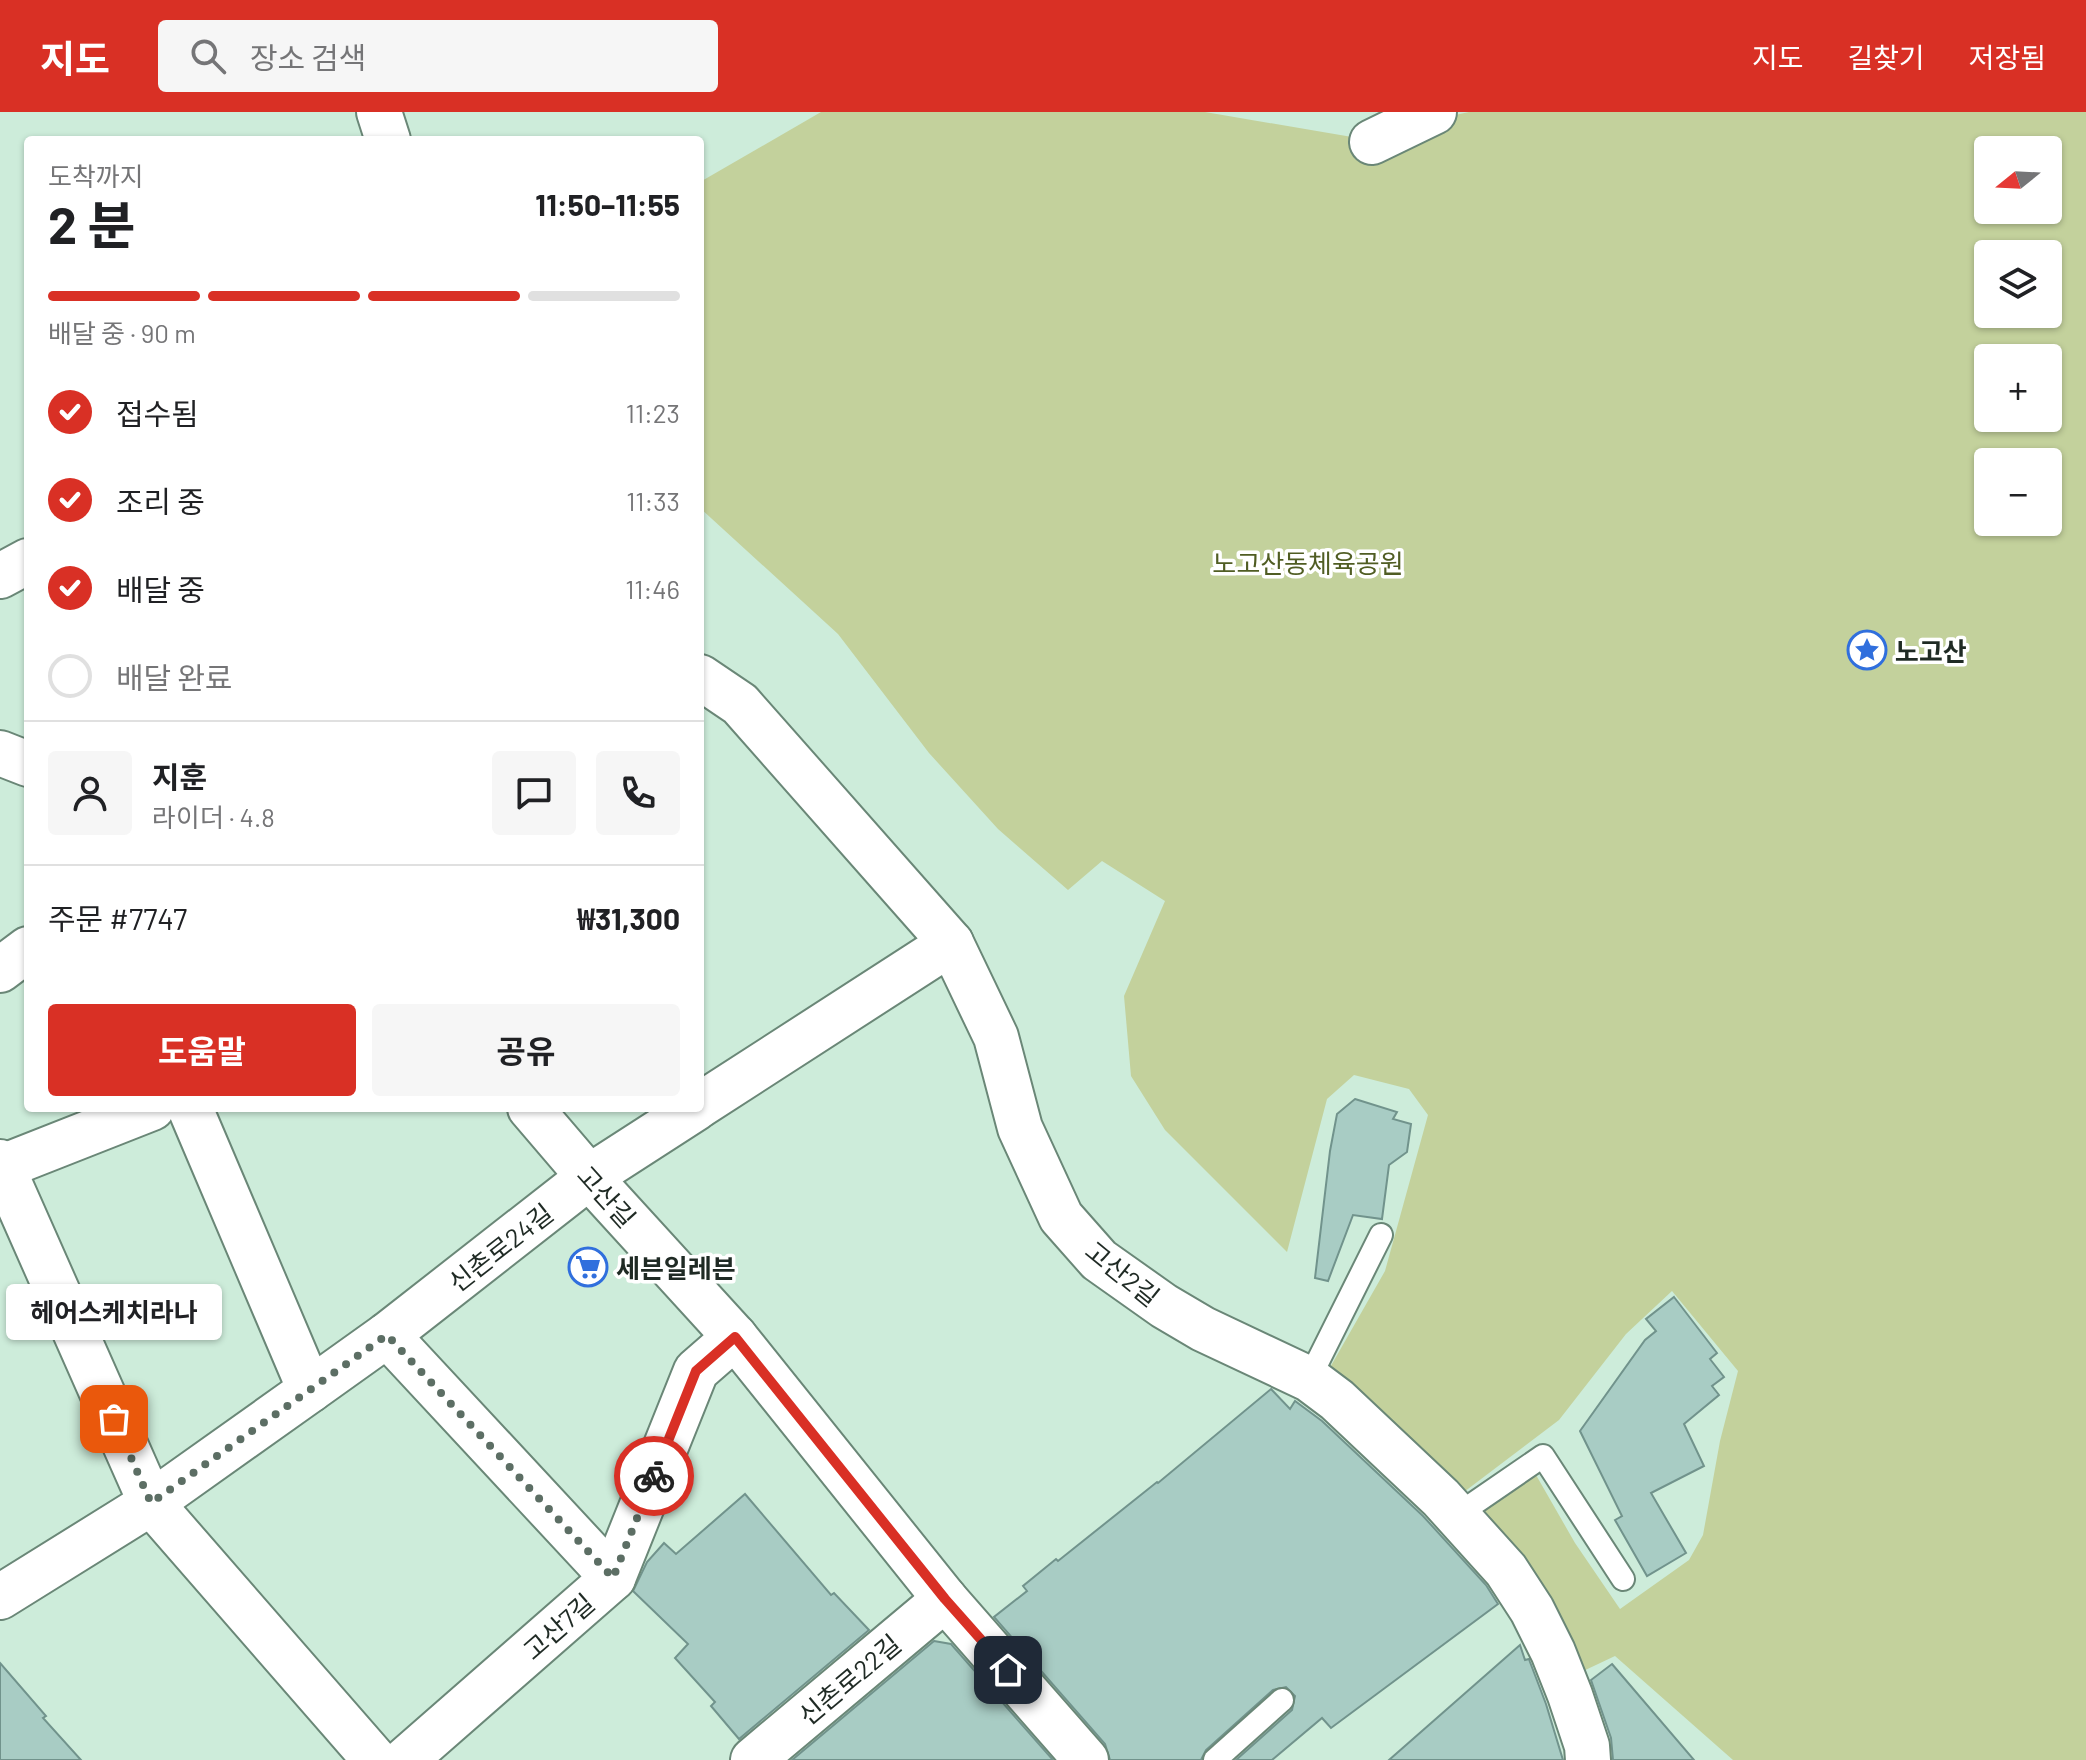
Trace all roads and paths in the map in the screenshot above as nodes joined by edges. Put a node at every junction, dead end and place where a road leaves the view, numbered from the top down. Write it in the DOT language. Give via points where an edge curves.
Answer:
graph roads {
  1 [pos="379,112"];
  2 [pos="1434,112"];
  3 [pos="387,136"];
  4 [pos="1372,142"];
  5 [pos="24,563"];
  6 [pos="0,576"];
  7 [pos="704,680"];
  8 [pos="0,753"];
  9 [pos="24,762"];
  10 [pos="951,943"];
  11 [pos="24,952"];
  12 [pos="0,970"];
  13 [pos="704,1103"];
  14 [pos="141,1112"];
  15 [pos="192,1112"];
  16 [pos="533,1112"];
  17 [pos="690,1112"];
  18 [pos="1,1165"];
  19 [pos="589,1177"];
  20 [pos="1381,1235"];
  21 [pos="387,1335"];
  22 [pos="735,1337"];
  23 [pos="1309,1379"];
  24 [pos="310,1390"];
  25 [pos="151,1503"];
  26 [pos="1457,1515"];
  27 [pos="613,1578"];
  28 [pos="1623,1579"];
  29 [pos="0,1597"];
  30 [pos="945,1599"];
  31 [pos="1282,1700"];
  32 [pos="375,1760"];
  33 [pos="405,1760"];
  34 [pos="753,1760"];
  35 [pos="1086,1760"];
  36 [pos="1215,1760"];
  37 [pos="1588,1760"];
  1 -- 3 [label="street"];
  2 -- 4 [label="street"];
  5 -- 6 [label="street"];
  7 -- 10 [label="street, 고산2길" via="740,704"];
  8 -- 9 [label="street"];
  10 -- 13 [label="street, 신촌로24길"];
  10 -- 23 [label="street, 고산2길" via="996,1037 1020,1128 1061,1217 1099,1260 1164,1306"];
  11 -- 12 [label="street"];
  14 -- 18 [label="street"];
  15 -- 24 [label="street"];
  16 -- 19 [label="street, 고산길"];
  17 -- 19 [label="street, 신촌로24길"];
  18 -- 25 [label="street"];
  19 -- 21 [label="street, 신촌로24길"];
  19 -- 22 [label="street, 고산길"];
  20 -- 23 [label="lane"];
  21 -- 24 [label="street, 신촌로24길"];
  21 -- 27 [label="street"];
  22 -- 27 [label="street, 고산7길" via="696,1371"];
  22 -- 30 [label="street, 고산길"];
  23 -- 26 [label="street, 고산2길"];
  24 -- 25 [label="street, 신촌로24길"];
  25 -- 29 [label="street, 신촌로24길"];
  25 -- 32 [label="street"];
  26 -- 28 [label="lane" via="1543,1456"];
  26 -- 37 [label="street, 고산2길" via="1506,1570 1532,1610 1570,1695"];
  27 -- 33 [label="street, 고산7길"];
  30 -- 34 [label="street, 신촌로22길"];
  30 -- 35 [label="street, 고산길"];
  31 -- 36 [label="lane"];
}
